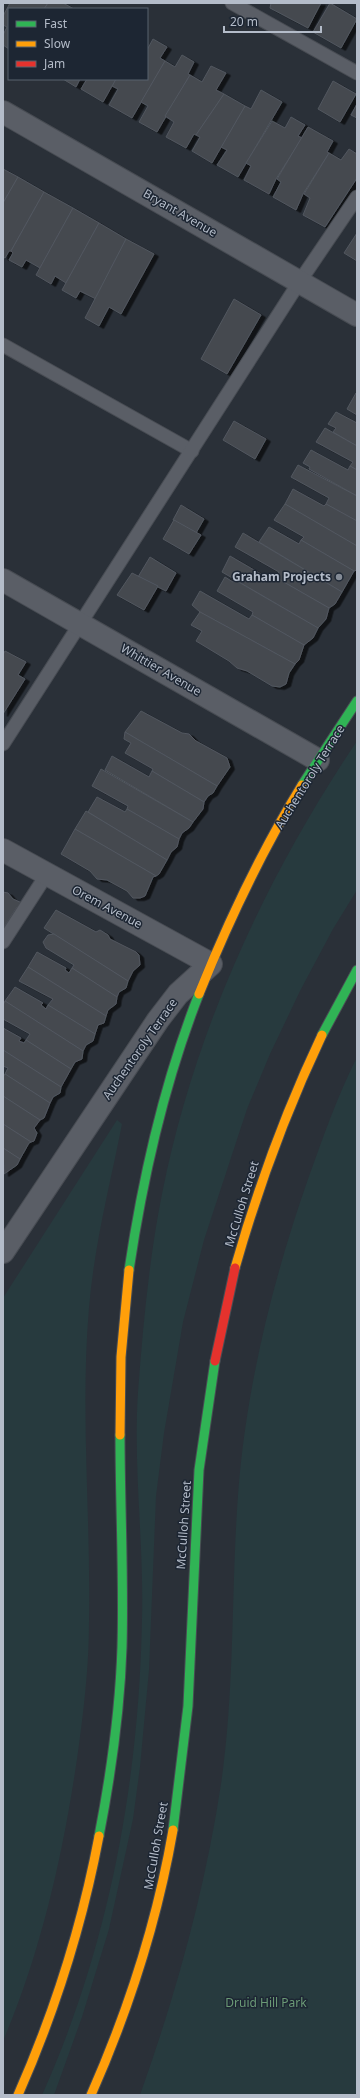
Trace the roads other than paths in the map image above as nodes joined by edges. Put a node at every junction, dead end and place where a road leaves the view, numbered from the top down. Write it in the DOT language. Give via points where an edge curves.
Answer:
graph roads {
  1 [pos="232,3"];
  2 [pos="357,73"];
  3 [pos="3,112"];
  4 [pos="357,197"];
  5 [pos="300,281"];
  6 [pos="357,315"];
  7 [pos="3,345"];
  8 [pos="192,451"];
  9 [pos="3,580"];
  10 [pos="81,624"];
  11 [pos="357,701"];
  12 [pos="3,744"];
  13 [pos="318,760"];
  14 [pos="3,850"];
  15 [pos="47,874"];
  16 [pos="3,942"];
  17 [pos="212,964"];
  18 [pos="357,970"];
  19 [pos="3,1252"];
  20 [pos="113,2050"];
  21 [pos="18,2095"];
  22 [pos="91,2095"];
  23 [pos="101,2095"];
  1 -- 2 [label="lane"];
  3 -- 5 [label="street, Bryant Avenue"];
  4 -- 5 [label="lane"];
  5 -- 6 [label="street, Bryant Avenue"];
  5 -- 8 [label="lane"];
  7 -- 8 [label="lane"];
  8 -- 10 [label="lane"];
  9 -- 10 [label="street, Whittier Avenue"];
  10 -- 12 [label="lane"];
  10 -- 13 [label="street, Whittier Avenue"];
  11 -- 13 [label="main road, Auchentoroly Terrace"];
  13 -- 17 [label="main road, Auchentoroly Terrace" via="249,881"];
  14 -- 15 [label="street, Orem Avenue"];
  15 -- 16 [label="lane"];
  15 -- 17 [label="street, Orem Avenue"];
  17 -- 19 [label="street, Auchentoroly Terrace" via="178,994 158,1020"];
  17 -- 21 [label="main road" via="170,1075 134,1238 124,1319 118,1417 122,1636 111,1762 101,1832 66,1969 41,2041"];
  18 -- 20 [label="main road, McCulloh Street" via="333,1010 268,1157 231,1281 211,1379 199,1469 185,1739 174,1824 157,1908 132,1996"];
  20 -- 22 [label="main road, McCulloh Street"];
  20 -- 23 [label="main road"];
}
